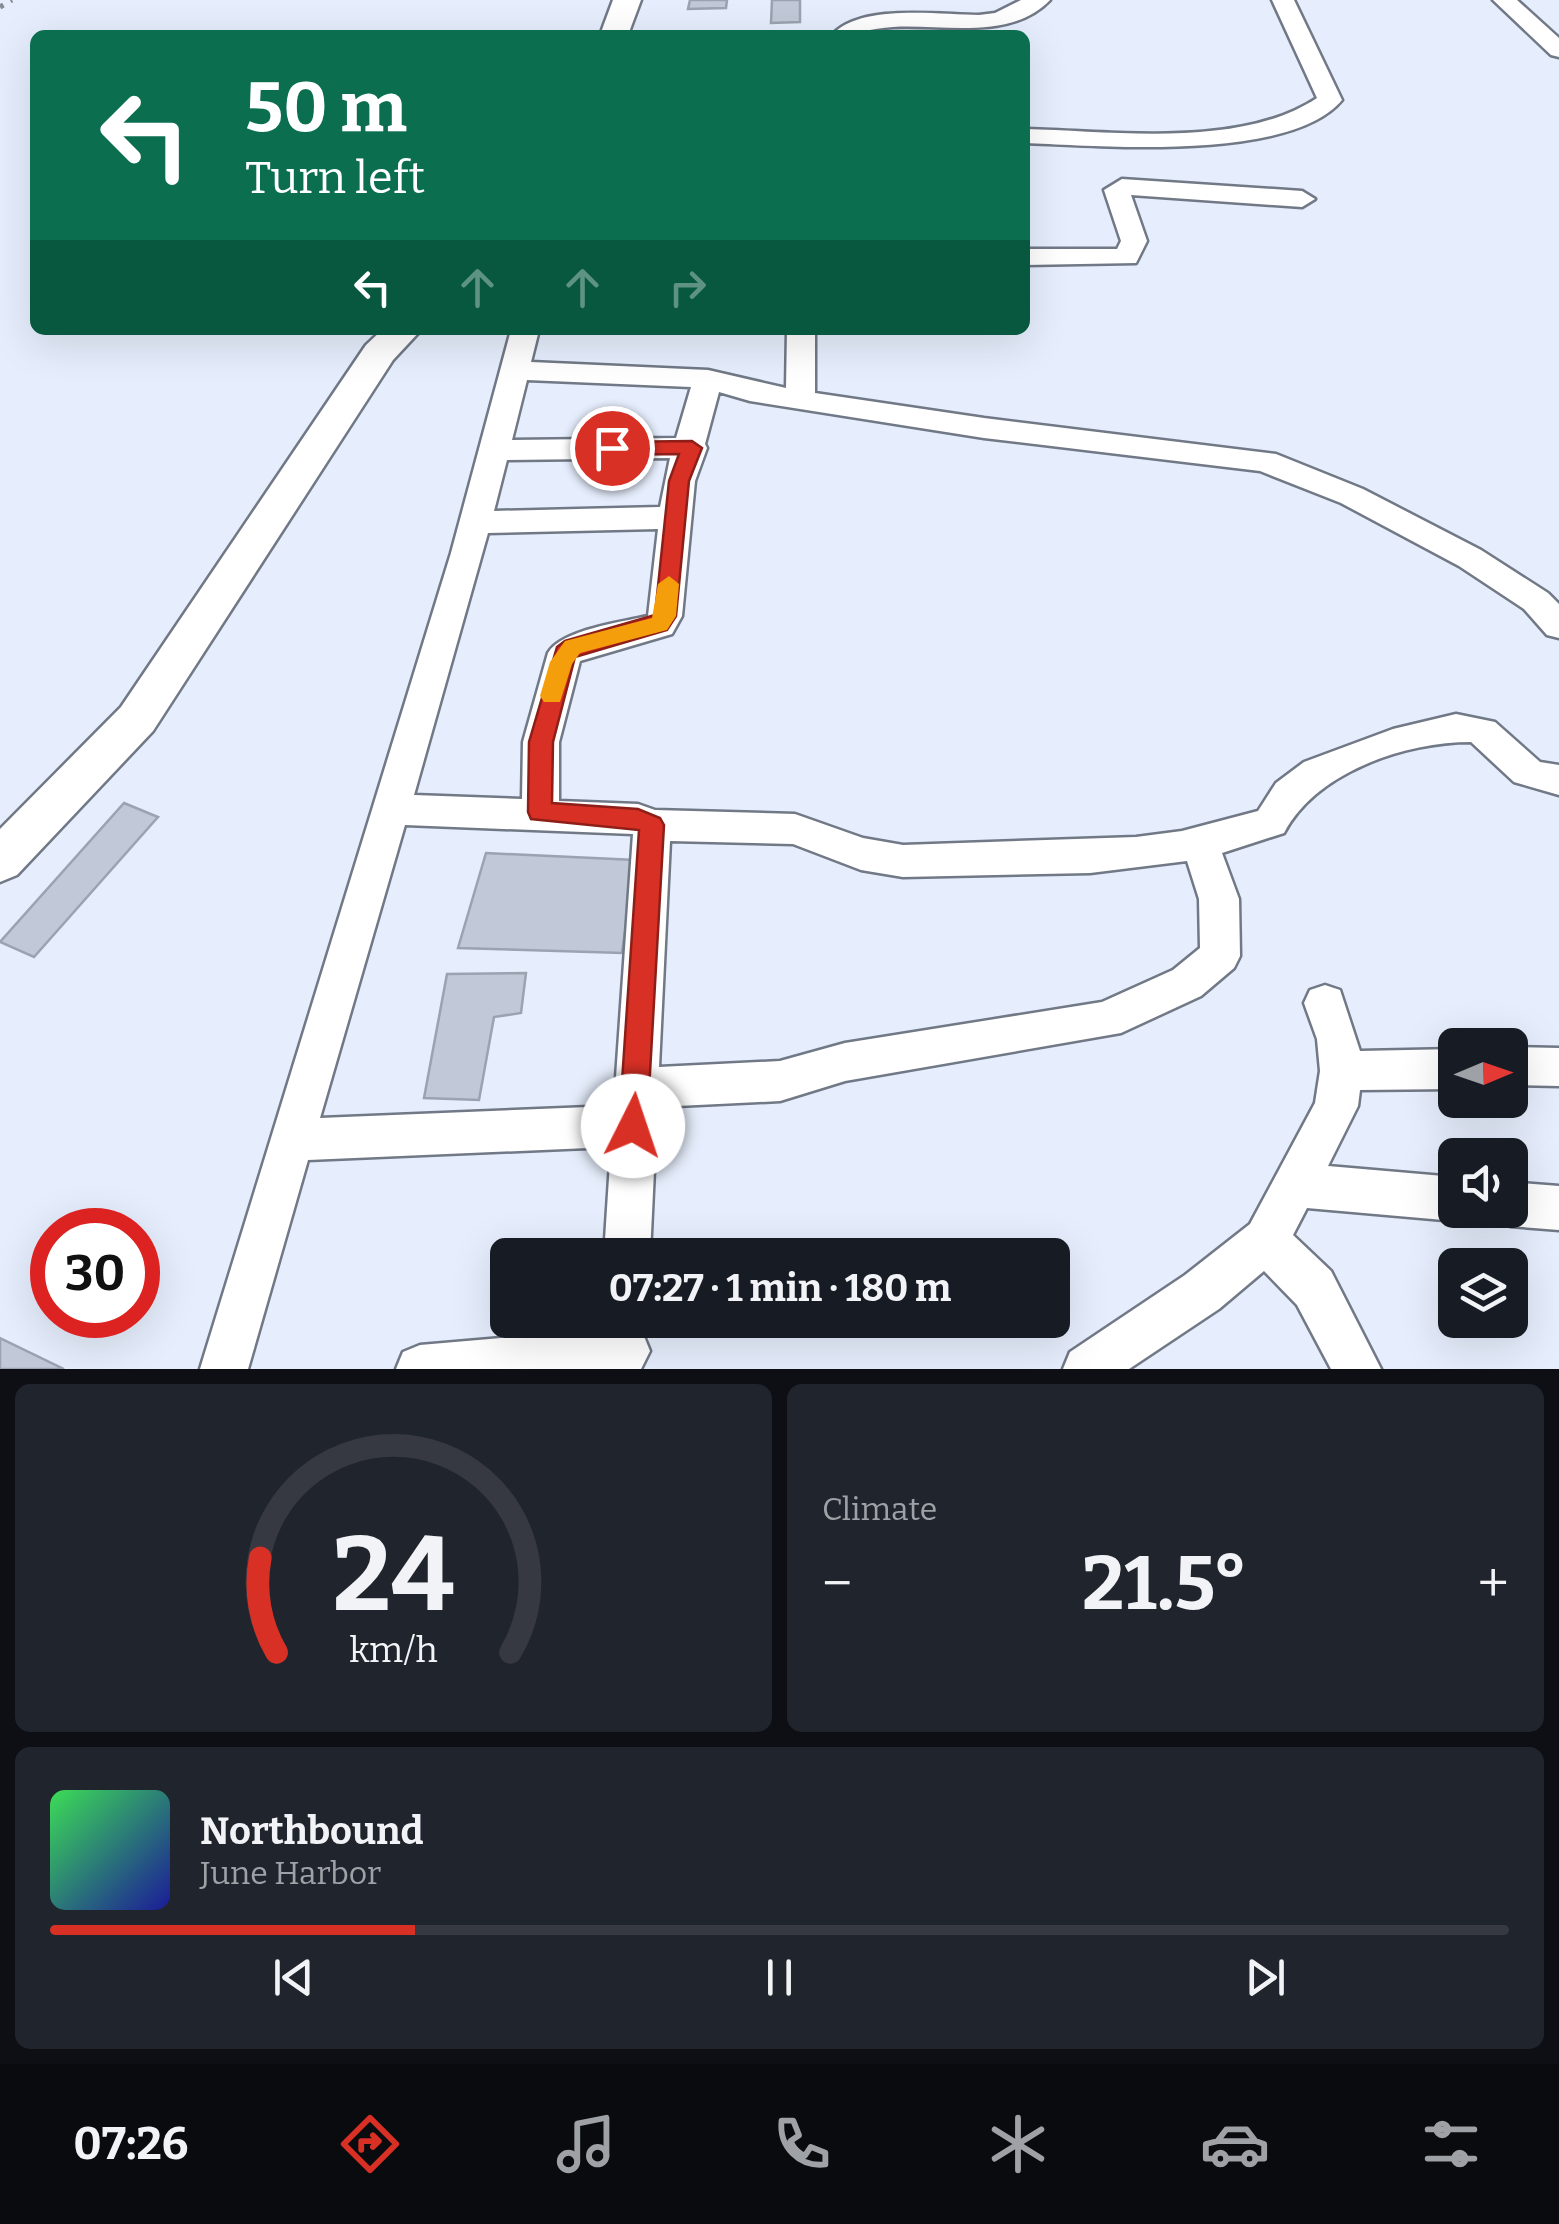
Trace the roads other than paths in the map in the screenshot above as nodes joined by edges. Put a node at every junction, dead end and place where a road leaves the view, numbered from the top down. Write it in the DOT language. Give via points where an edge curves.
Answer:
graph roads {
  1 [pos="628,0"];
  2 [pos="1038,0"];
  3 [pos="1284,0"];
  4 [pos="1504,0"];
  5 [pos="616,30"];
  6 [pos="849,30"];
  7 [pos="1559,50"];
  8 [pos="1030,136"];
  9 [pos="1302,199"];
  10 [pos="1030,257"];
  11 [pos="399,335"];
  12 [pos="524,335"];
  13 [pos="801,335"];
  14 [pos="515,370"];
  15 [pos="708,379"];
  16 [pos="800,400"];
  17 [pos="692,448"];
  18 [pos="494,450"];
  19 [pos="675,518"];
  20 [pos="475,522"];
  21 [pos="1559,626"];
  22 [pos="1559,780"];
  23 [pos="391,808"];
  24 [pos="540,812"];
  25 [pos="652,825"];
  26 [pos="1200,844"];
  27 [pos="0,861"];
  28 [pos="1325,1004"];
  29 [pos="1528,1066"];
  30 [pos="1559,1067"];
  31 [pos="1438,1069"];
  32 [pos="1340,1071"];
  33 [pos="634,1107"];
  34 [pos="292,1140"];
  35 [pos="1296,1185"];
  36 [pos="1438,1198"];
  37 [pos="1528,1205"];
  38 [pos="1559,1208"];
  39 [pos="628,1238"];
  40 [pos="1266,1240"];
  41 [pos="626,1347"];
  42 [pos="224,1369"];
  43 [pos="420,1369"];
  44 [pos="1087,1369"];
  45 [pos="1358,1369"];
  1 -- 5 [label="street"];
  2 -- 6 [label="street" via="997,19 876,22"];
  3 -- 8 [label="street" via="1330,100 1318,112 1279,127 1217,136"];
  4 -- 7 [label="street"];
  9 -- 10 [label="street" via="1122,186 1117,190 1134,242 1127,257"];
  11 -- 27 [label="street" via="380,353 136,719"];
  12 -- 14 [label="street"];
  13 -- 16 [label="street"];
  14 -- 15 [label="street"];
  14 -- 18 [label="street"];
  15 -- 16 [label="street"];
  15 -- 17 [label="street"];
  16 -- 21 [label="street" via="1265,461 1352,496 1470,558 1536,601"];
  17 -- 18 [label="street"];
  17 -- 19 [label="street"];
  18 -- 20 [label="street"];
  19 -- 20 [label="street"];
  19 -- 24 [label="street" via="660,624 565,653 541,742"];
  20 -- 23 [label="street"];
  22 -- 26 [label="street" via="1523,772 1489,736 1472,728 1446,730 1315,773 1283,799 1271,822"];
  23 -- 24 [label="street"];
  23 -- 34 [label="street"];
  24 -- 25 [label="street"];
  25 -- 26 [label="street" via="795,830 903,861 1082,856"];
  25 -- 33 [label="street"];
  26 -- 33 [label="street" via="1219,899 1220,956 1186,984 1106,1020 844,1062 780,1081"];
  28 -- 32 [label="street"];
  29 -- 30 [label="street"];
  31 -- 32 [label="street"];
  32 -- 35 [label="street" via="1336,1106"];
  33 -- 34 [label="street"];
  33 -- 39 [label="street"];
  34 -- 42 [label="street"];
  35 -- 36 [label="street"];
  35 -- 40 [label="street"];
  37 -- 38 [label="street"];
  40 -- 44 [label="street"];
  40 -- 45 [label="street" via="1314,1288"];
  41 -- 43 [label="street"];
}
